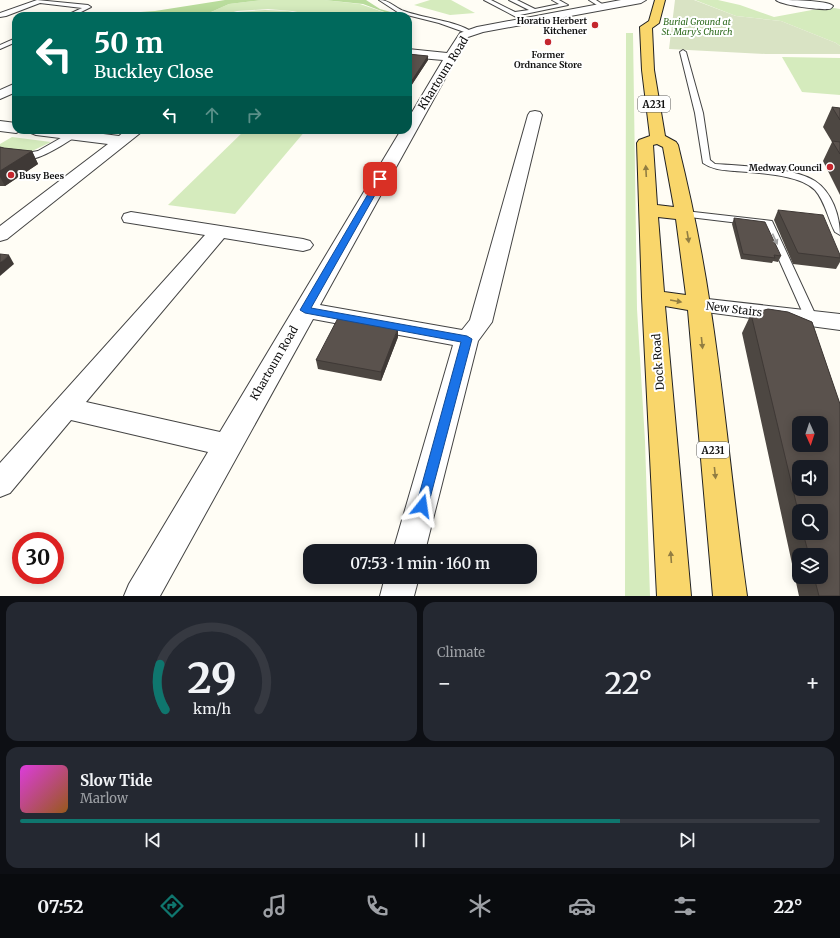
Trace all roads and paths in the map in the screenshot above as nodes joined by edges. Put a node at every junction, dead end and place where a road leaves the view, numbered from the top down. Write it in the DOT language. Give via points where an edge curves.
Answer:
graph roads {
  1 [pos="382,0"];
  2 [pos="487,0"];
  3 [pos="512,0"];
  4 [pos="556,0"];
  5 [pos="660,0"];
  6 [pos="781,0"];
  7 [pos="546,3"];
  8 [pos="591,5"];
  9 [pos="828,6"];
  10 [pos="553,7"];
  11 [pos="534,10"];
  12 [pos="644,11"];
  13 [pos="77,12"];
  14 [pos="401,12"];
  15 [pos="514,14"];
  16 [pos="0,15"];
  17 [pos="412,15"];
  18 [pos="528,20"];
  19 [pos="469,32"];
  20 [pos="12,42"];
  21 [pos="0,47"];
  22 [pos="683,52"];
  23 [pos="412,53"];
  24 [pos="451,57"];
  25 [pos="12,89"];
  26 [pos="0,95"];
  27 [pos="535,115"];
  28 [pos="412,125"];
  29 [pos="0,126"];
  30 [pos="12,128"];
  31 [pos="73,134"];
  32 [pos="86,134"];
  33 [pos="131,134"];
  34 [pos="407,134"];
  35 [pos="658,138"];
  36 [pos="122,141"];
  37 [pos="8,158"];
  38 [pos="648,210"];
  39 [pos="685,214"];
  40 [pos="131,218"];
  41 [pos="219,232"];
  42 [pos="840,232"];
  43 [pos="0,235"];
  44 [pos="303,245"];
  45 [pos="653,297"];
  46 [pos="699,304"];
  47 [pos="305,310"];
  48 [pos="812,318"];
  49 [pos="840,322"];
  50 [pos="467,339"];
  51 [pos="65,408"];
  52 [pos="227,445"];
  53 [pos="0,484"];
  54 [pos="412,544"];
  55 [pos="400,584"];
  56 [pos="141,596"];
  57 [pos="397,596"];
  58 [pos="674,596"];
  59 [pos="730,596"];
  1 -- 14 [label="lane"];
  2 -- 15 [label="lane"];
  3 -- 11 [label="lane"];
  4 -- 10 [label="lane" via="565,4"];
  5 -- 12 [label="main road, A231"];
  6 -- 9 [label="street"];
  7 -- 10 [label="lane"];
  8 -- 12 [label="street, Khartoum Road"];
  8 -- 12 [label="street, Khartoum Road"];
  8 -- 18 [label="street, Khartoum Road"];
  10 -- 11 [label="lane"];
  11 -- 15 [label="lane"];
  12 -- 35 [label="main road, A231" via="649,76"];
  13 -- 16 [label="lane" via="88,7 38,1"];
  15 -- 18 [label="lane"];
  17 -- 19 [label="lane"];
  18 -- 19 [label="street, Khartoum Road"];
  19 -- 24 [label="street, Khartoum Road" via="464,35"];
  20 -- 21 [label="lane"];
  22 -- 42 [label="lane" via="699,113 706,160 713,166 790,175 808,180 823,196"];
  23 -- 24 [label="street"];
  24 -- 28 [label="street, Khartoum Road"];
  25 -- 26 [label="street"];
  27 -- 50 [label="street" via="481,322"];
  29 -- 30 [label="street"];
  31 -- 37 [label="lane" via="41,153"];
  32 -- 36 [label="street"];
  33 -- 36 [label="street"];
  34 -- 47 [label="street, Khartoum Road"];
  38 -- 35 [label="main road, Dock Road, one-way" via="644,143"];
  35 -- 39 [label="main road, A231" via="670,145"];
  36 -- 43 [label="street"];
  38 -- 39 [label="main road"];
  38 -- 45 [label="main road, Dock Road"];
  39 -- 46 [label="main road, A231, one-way"];
  39 -- 48 [label="lane, one-way" via="768,224"];
  40 -- 41 [label="street"];
  41 -- 44 [label="street"];
  41 -- 51 [label="street"];
  45 -- 46 [label="main road, one-way"];
  58 -- 45 [label="main road, Dock Road, one-way"];
  46 -- 48 [label="street, New Stairs"];
  46 -- 59 [label="main road, A231, one-way"];
  47 -- 50 [label="street"];
  47 -- 52 [label="street, Khartoum Road"];
  48 -- 49 [label="street, New Stairs"];
  50 -- 54 [label="street"];
  51 -- 52 [label="street"];
  51 -- 53 [label="street"];
  52 -- 56 [label="street, Khartoum Road"];
  55 -- 57 [label="street"];
}
